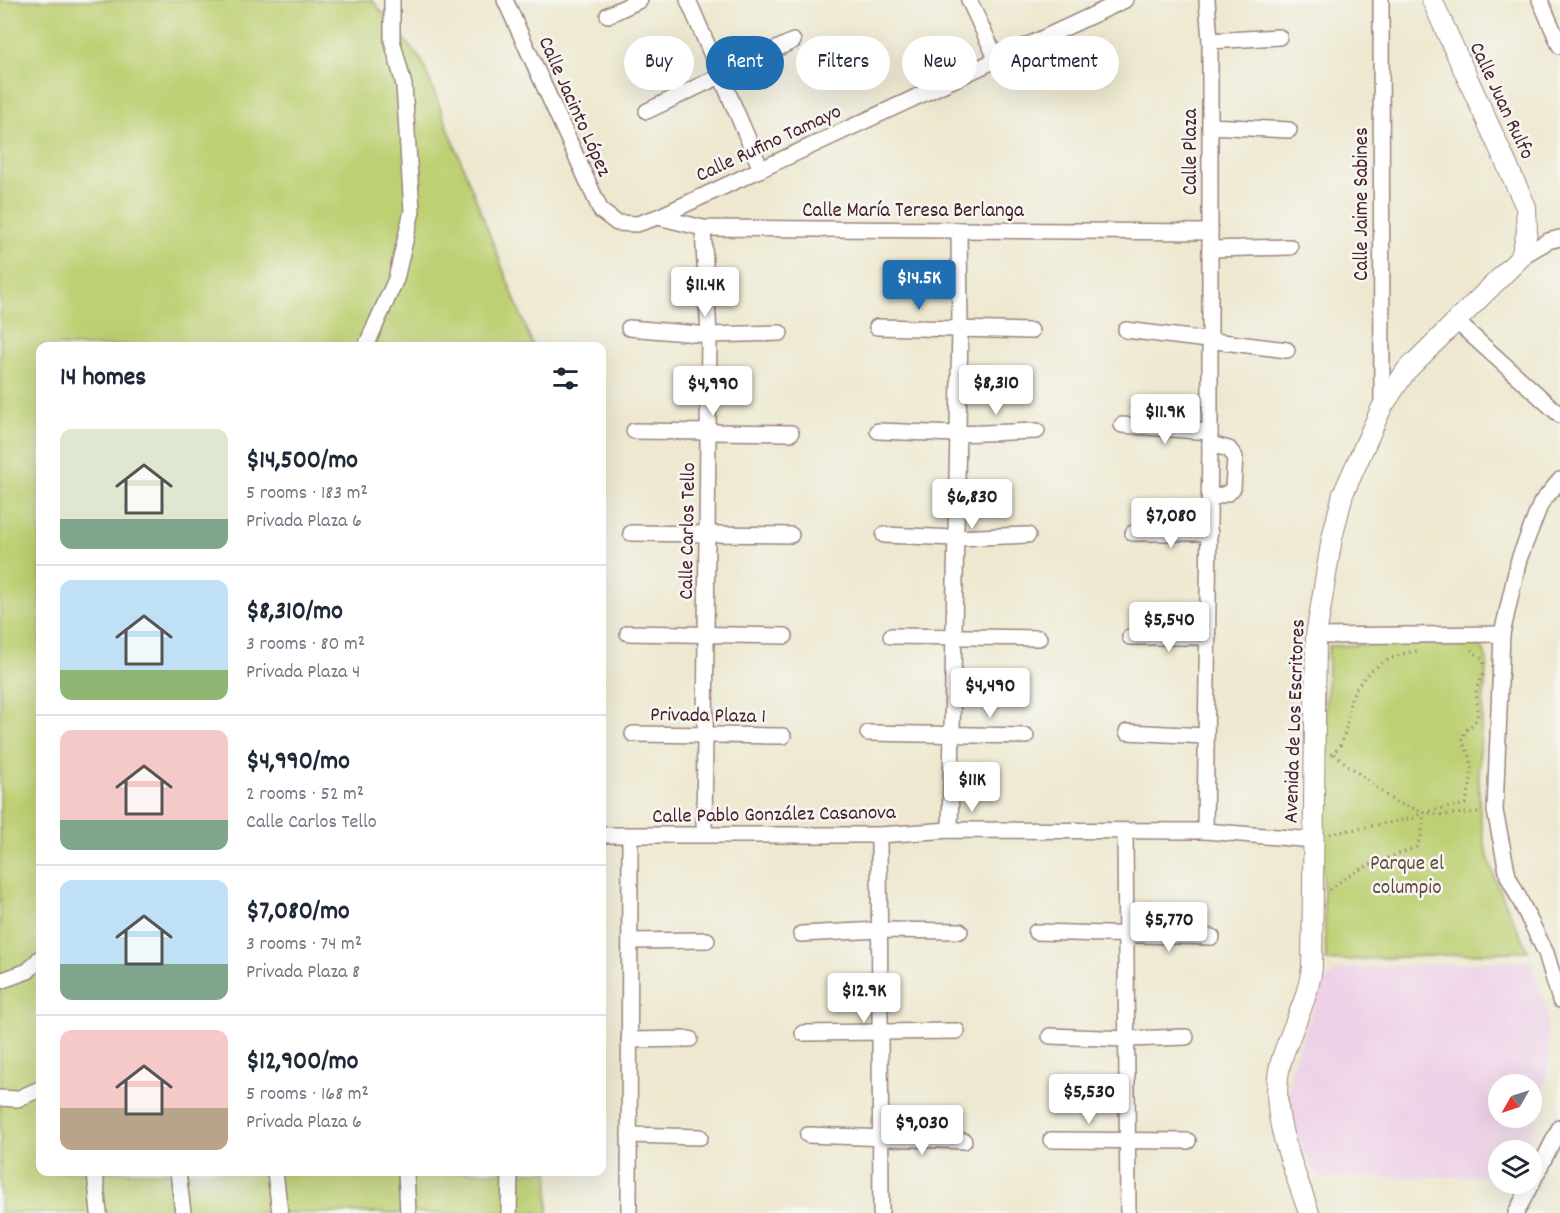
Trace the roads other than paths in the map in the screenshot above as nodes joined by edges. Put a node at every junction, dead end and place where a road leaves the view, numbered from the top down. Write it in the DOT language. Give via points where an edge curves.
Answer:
graph roads {
  1 [pos="392,0"];
  2 [pos="505,0"];
  3 [pos="640,0"];
  4 [pos="688,0"];
  5 [pos="969,0"];
  6 [pos="1125,0"];
  7 [pos="1207,0"];
  8 [pos="1380,0"];
  9 [pos="1432,0"];
  10 [pos="1540,0"];
  11 [pos="608,15"];
  12 [pos="1045,36"];
  13 [pos="1280,37"];
  14 [pos="706,41"];
  15 [pos="794,41"];
  16 [pos="1210,41"];
  17 [pos="989,43"];
  18 [pos="784,46"];
  19 [pos="1560,46"];
  20 [pos="989,61"];
  21 [pos="706,82"];
  22 [pos="727,90"];
  23 [pos="647,111"];
  24 [pos="1210,126"];
  25 [pos="1289,130"];
  26 [pos="761,169"];
  27 [pos="658,217"];
  28 [pos="617,223"];
  29 [pos="703,228"];
  30 [pos="959,230"];
  31 [pos="1210,232"];
  32 [pos="1560,238"];
  33 [pos="1290,247"];
  34 [pos="1210,249"];
  35 [pos="1521,257"];
  36 [pos="1457,322"];
  37 [pos="878,327"];
  38 [pos="629,328"];
  39 [pos="960,329"];
  40 [pos="1126,330"];
  41 [pos="1031,331"];
  42 [pos="780,333"];
  43 [pos="709,335"];
  44 [pos="1211,341"];
  45 [pos="368,342"];
  46 [pos="1287,350"];
  47 [pos="1382,407"];
  48 [pos="1560,415"];
  49 [pos="1122,425"];
  50 [pos="634,431"];
  51 [pos="878,431"];
  52 [pos="1037,431"];
  53 [pos="708,433"];
  54 [pos="792,433"];
  55 [pos="956,434"];
  56 [pos="1210,438"];
  57 [pos="1560,480"];
  58 [pos="1210,498"];
  59 [pos="706,532"];
  60 [pos="632,533"];
  61 [pos="1133,533"];
  62 [pos="1210,533"];
  63 [pos="791,535"];
  64 [pos="884,535"];
  65 [pos="1028,535"];
  66 [pos="956,538"];
  67 [pos="628,633"];
  68 [pos="706,634"];
  69 [pos="1502,634"];
  70 [pos="785,636"];
  71 [pos="891,636"];
  72 [pos="1316,636"];
  73 [pos="1130,637"];
  74 [pos="1208,637"];
  75 [pos="954,638"];
  76 [pos="1039,638"];
  77 [pos="1127,732"];
  78 [pos="868,733"];
  79 [pos="633,734"];
  80 [pos="704,734"];
  81 [pos="783,735"];
  82 [pos="952,735"];
  83 [pos="1026,736"];
  84 [pos="1206,736"];
  85 [pos="950,830"];
  86 [pos="1205,831"];
  87 [pos="1125,832"];
  88 [pos="704,835"];
  89 [pos="879,835"];
  90 [pos="606,836"];
  91 [pos="630,836"];
  92 [pos="1313,838"];
  93 [pos="880,930"];
  94 [pos="960,931"];
  95 [pos="1036,932"];
  96 [pos="801,934"];
  97 [pos="1126,936"];
  98 [pos="1212,937"];
  99 [pos="707,940"];
  100 [pos="630,941"];
  101 [pos="36,962"];
  102 [pos="0,981"];
  103 [pos="1560,1000"];
  104 [pos="957,1031"];
  105 [pos="803,1033"];
  106 [pos="880,1033"];
  107 [pos="1050,1036"];
  108 [pos="1186,1037"];
  109 [pos="690,1039"];
  110 [pos="629,1040"];
  111 [pos="1127,1040"];
  112 [pos="36,1091"];
  113 [pos="0,1098"];
  114 [pos="1560,1127"];
  115 [pos="629,1135"];
  116 [pos="808,1135"];
  117 [pos="700,1137"];
  118 [pos="880,1138"];
  119 [pos="1051,1140"];
  120 [pos="964,1141"];
  121 [pos="1188,1141"];
  122 [pos="1128,1142"];
  123 [pos="1542,1162"];
  124 [pos="95,1176"];
  125 [pos="178,1176"];
  126 [pos="275,1176"];
  127 [pos="406,1176"];
  128 [pos="510,1176"];
  129 [pos="1526,1194"];
  130 [pos="99,1213"];
  131 [pos="183,1213"];
  132 [pos="280,1213"];
  133 [pos="408,1213"];
  134 [pos="509,1213"];
  135 [pos="629,1213"];
  136 [pos="881,1213"];
  137 [pos="1128,1213"];
  138 [pos="1310,1213"];
  139 [pos="1516,1213"];
  1 -- 45 [label="street" via="392,40 404,84 412,211 396,279"];
  2 -- 28 [label="street, Calle Jacinto López" via="601,211"];
  3 -- 11 [label="street"];
  4 -- 14 [label="street"];
  5 -- 17 [label="street"];
  6 -- 12 [label="street, Calle Rufino Tamayo"];
  7 -- 16 [label="street, Calle Plaza"];
  8 -- 47 [label="street, Calle Jaime Sabines"];
  9 -- 35 [label="main road, Calle Juan Rulfo" via="1526,207 1527,232"];
  10 -- 19 [label="street"];
  13 -- 16 [label="street"];
  15 -- 18 [label="street"];
  16 -- 24 [label="street, Calle Plaza"];
  20 -- 26 [label="street, Calle Rufino Tamayo"];
  21 -- 23 [label="street"];
  22 -- 26 [label="street"];
  24 -- 25 [label="street"];
  24 -- 31 [label="street, Calle Plaza"];
  26 -- 27 [label="street, Calle Rufino Tamayo"];
  27 -- 28 [label="street, Calle María Teresa Berlanga" via="637,224"];
  27 -- 29 [label="street, Calle María Teresa Berlanga"];
  29 -- 30 [label="street, Calle María Teresa Berlanga"];
  29 -- 43 [label="street, Calle Carlos Tello"];
  30 -- 31 [label="street, Calle María Teresa Berlanga"];
  30 -- 39 [label="street"];
  31 -- 34 [label="street, Calle Plaza"];
  32 -- 35 [label="street, Avenida de Los Escritores"];
  33 -- 34 [label="street"];
  34 -- 44 [label="street, Calle Plaza"];
  35 -- 36 [label="main road, Avenida de Los Escritores"];
  36 -- 47 [label="main road, Avenida de Los Escritores" via="1406,371"];
  36 -- 48 [label="street"];
  37 -- 39 [label="street"];
  38 -- 43 [label="street"];
  39 -- 41 [label="street"];
  39 -- 55 [label="street"];
  40 -- 44 [label="street"];
  42 -- 43 [label="street"];
  43 -- 53 [label="street, Calle Carlos Tello"];
  44 -- 46 [label="street"];
  44 -- 56 [label="street, Calle Plaza"];
  47 -- 72 [label="main road, Avenida de Los Escritores" via="1343,494"];
  49 -- 56 [label="street"];
  50 -- 53 [label="street"];
  51 -- 55 [label="street"];
  52 -- 55 [label="street"];
  53 -- 54 [label="street"];
  53 -- 59 [label="street, Calle Carlos Tello"];
  55 -- 66 [label="street"];
  56 -- 58 [label="street, Calle Plaza"];
  56 -- 58 [label="street" via="1235,457 1233,488"];
  57 -- 69 [label="street" via="1541,503 1519,559"];
  58 -- 62 [label="street, Calle Plaza"];
  59 -- 60 [label="street"];
  59 -- 63 [label="street"];
  59 -- 68 [label="street, Calle Carlos Tello"];
  61 -- 62 [label="street"];
  62 -- 74 [label="street, Calle Plaza"];
  64 -- 66 [label="street"];
  65 -- 66 [label="street"];
  66 -- 75 [label="street"];
  67 -- 68 [label="street"];
  68 -- 70 [label="street"];
  68 -- 80 [label="street, Calle Carlos Tello"];
  69 -- 72 [label="street"];
  69 -- 103 [label="street" via="1495,812 1508,876 1546,953"];
  71 -- 75 [label="street"];
  72 -- 92 [label="main road, Avenida de Los Escritores" via="1325,756"];
  73 -- 74 [label="street"];
  74 -- 84 [label="street, Calle Plaza"];
  75 -- 76 [label="street"];
  75 -- 82 [label="street"];
  77 -- 84 [label="street"];
  78 -- 82 [label="street"];
  79 -- 80 [label="street, Privada Plaza 1"];
  80 -- 81 [label="street, Privada Plaza 1"];
  80 -- 88 [label="street, Calle Carlos Tello"];
  82 -- 83 [label="street"];
  82 -- 85 [label="street"];
  84 -- 86 [label="street, Calle Plaza"];
  85 -- 87 [label="street, Calle Pablo González Casanova"];
  85 -- 89 [label="street, Calle Pablo González Casanova"];
  86 -- 87 [label="street, Calle Pablo González Casanova"];
  86 -- 92 [label="street, Calle Pablo González Casanova"];
  87 -- 97 [label="street"];
  88 -- 89 [label="street, Calle Pablo González Casanova"];
  88 -- 91 [label="street, Calle Pablo González Casanova"];
  89 -- 93 [label="street"];
  90 -- 91 [label="street, Calle Pablo González Casanova"];
  91 -- 100 [label="street"];
  92 -- 138 [label="main road, Avenida de Los Escritores" via="1310,989 1282,1059 1276,1091 1282,1133"];
  93 -- 94 [label="street"];
  93 -- 96 [label="street"];
  93 -- 106 [label="street"];
  95 -- 97 [label="street"];
  97 -- 98 [label="street"];
  97 -- 111 [label="street"];
  99 -- 100 [label="street"];
  100 -- 110 [label="street"];
  101 -- 102 [label="street" via="28,971"];
  104 -- 106 [label="street"];
  105 -- 106 [label="street"];
  106 -- 118 [label="street"];
  107 -- 111 [label="street"];
  108 -- 111 [label="street"];
  109 -- 110 [label="street"];
  110 -- 115 [label="street"];
  111 -- 122 [label="street"];
  112 -- 113 [label="street" via="16,1099"];
  114 -- 123 [label="street"];
  115 -- 117 [label="street"];
  115 -- 135 [label="street"];
  116 -- 118 [label="street"];
  118 -- 120 [label="street"];
  118 -- 136 [label="street"];
  119 -- 122 [label="street"];
  121 -- 122 [label="street"];
  122 -- 137 [label="street"];
  124 -- 130 [label="street"];
  125 -- 131 [label="street"];
  126 -- 132 [label="street"];
  127 -- 133 [label="street"];
  128 -- 134 [label="street"];
  129 -- 139 [label="street"];
}
